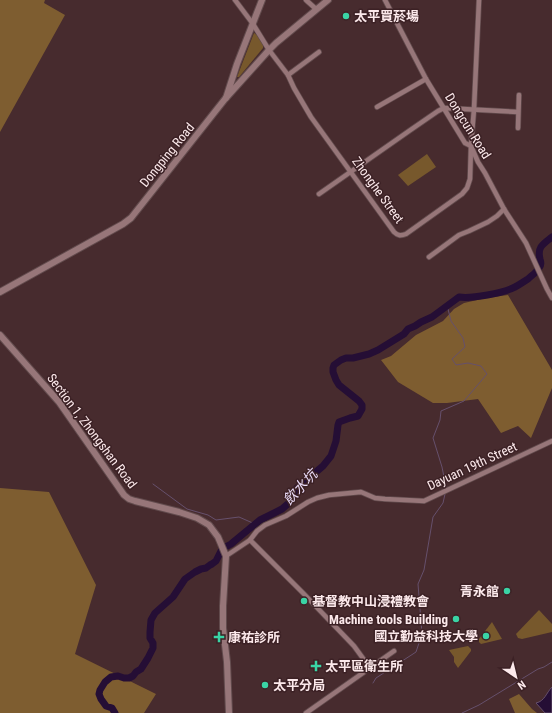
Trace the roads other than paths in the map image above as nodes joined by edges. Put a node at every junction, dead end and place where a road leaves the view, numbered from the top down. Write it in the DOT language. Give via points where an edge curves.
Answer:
graph roads {
  1 [pos="235,0"];
  2 [pos="262,0"];
  3 [pos="306,0"];
  4 [pos="328,0"];
  5 [pos="385,0"];
  6 [pos="479,0"];
  7 [pos="316,10"];
  8 [pos="253,24"];
  9 [pos="269,50"];
  10 [pos="320,52"];
  11 [pos="288,75"];
  12 [pos="426,78"];
  13 [pos="519,95"];
  14 [pos="225,99"];
  15 [pos="377,107"];
  16 [pos="444,108"];
  17 [pos="474,109"];
  18 [pos="518,112"];
  19 [pos="518,128"];
  20 [pos="471,146"];
  21 [pos="351,172"];
  22 [pos="319,194"];
  23 [pos="504,209"];
  24 [pos="429,257"];
  25 [pos="0,292"];
  26 [pos="552,298"];
  27 [pos="0,335"];
  28 [pos="552,440"];
  29 [pos="250,540"];
  30 [pos="226,556"];
  31 [pos="394,650"];
  32 [pos="370,668"];
  33 [pos="229,713"];
  34 [pos="306,713"];
  1 -- 8 [label="street, Zhonghe Street"];
  2 -- 8 [label="main road"];
  3 -- 7 [label="street"];
  4 -- 7 [label="main road, Dongping Road"];
  5 -- 12 [label="street, Dongcun Road"];
  6 -- 17 [label="street, Zhonghe Street"];
  7 -- 9 [label="main road, Dongping Road"];
  8 -- 9 [label="street, Zhonghe Street"];
  8 -- 14 [label="main road"];
  9 -- 11 [label="street, Zhonghe Street"];
  9 -- 14 [label="main road, Dongping Road"];
  10 -- 11 [label="street"];
  11 -- 21 [label="street, Zhonghe Street" via="306,109"];
  12 -- 15 [label="street"];
  12 -- 16 [label="street, Dongcun Road"];
  13 -- 18 [label="street"];
  14 -- 25 [label="main road, Dongping Road" via="131,218"];
  16 -- 17 [label="street"];
  16 -- 20 [label="street, Dongcun Road" via="465,143"];
  16 -- 21 [label="street"];
  17 -- 18 [label="street"];
  17 -- 20 [label="street, Zhonghe Street"];
  18 -- 19 [label="street"];
  20 -- 21 [label="street, Zhonghe Street" via="470,178 467,188 454,200 401,236 394,232"];
  20 -- 23 [label="street, Dongcun Road"];
  21 -- 22 [label="street"];
  23 -- 24 [label="street" via="488,222 459,235"];
  23 -- 26 [label="street, Dongcun Road" via="526,243"];
  27 -- 30 [label="main road, Section 1, Zhongshan Road" via="59,402 124,495 135,501 197,518 209,525 220,540"];
  28 -- 29 [label="street, Dayuan 19th Street" via="424,501 375,498 361,492 317,498 265,525"];
  29 -- 30 [label="street, Dayuan 19th Street"];
  29 -- 32 [label="street" via="354,646"];
  30 -- 33 [label="main road" via="223,628"];
  31 -- 32 [label="street"];
  32 -- 34 [label="street"];
}
